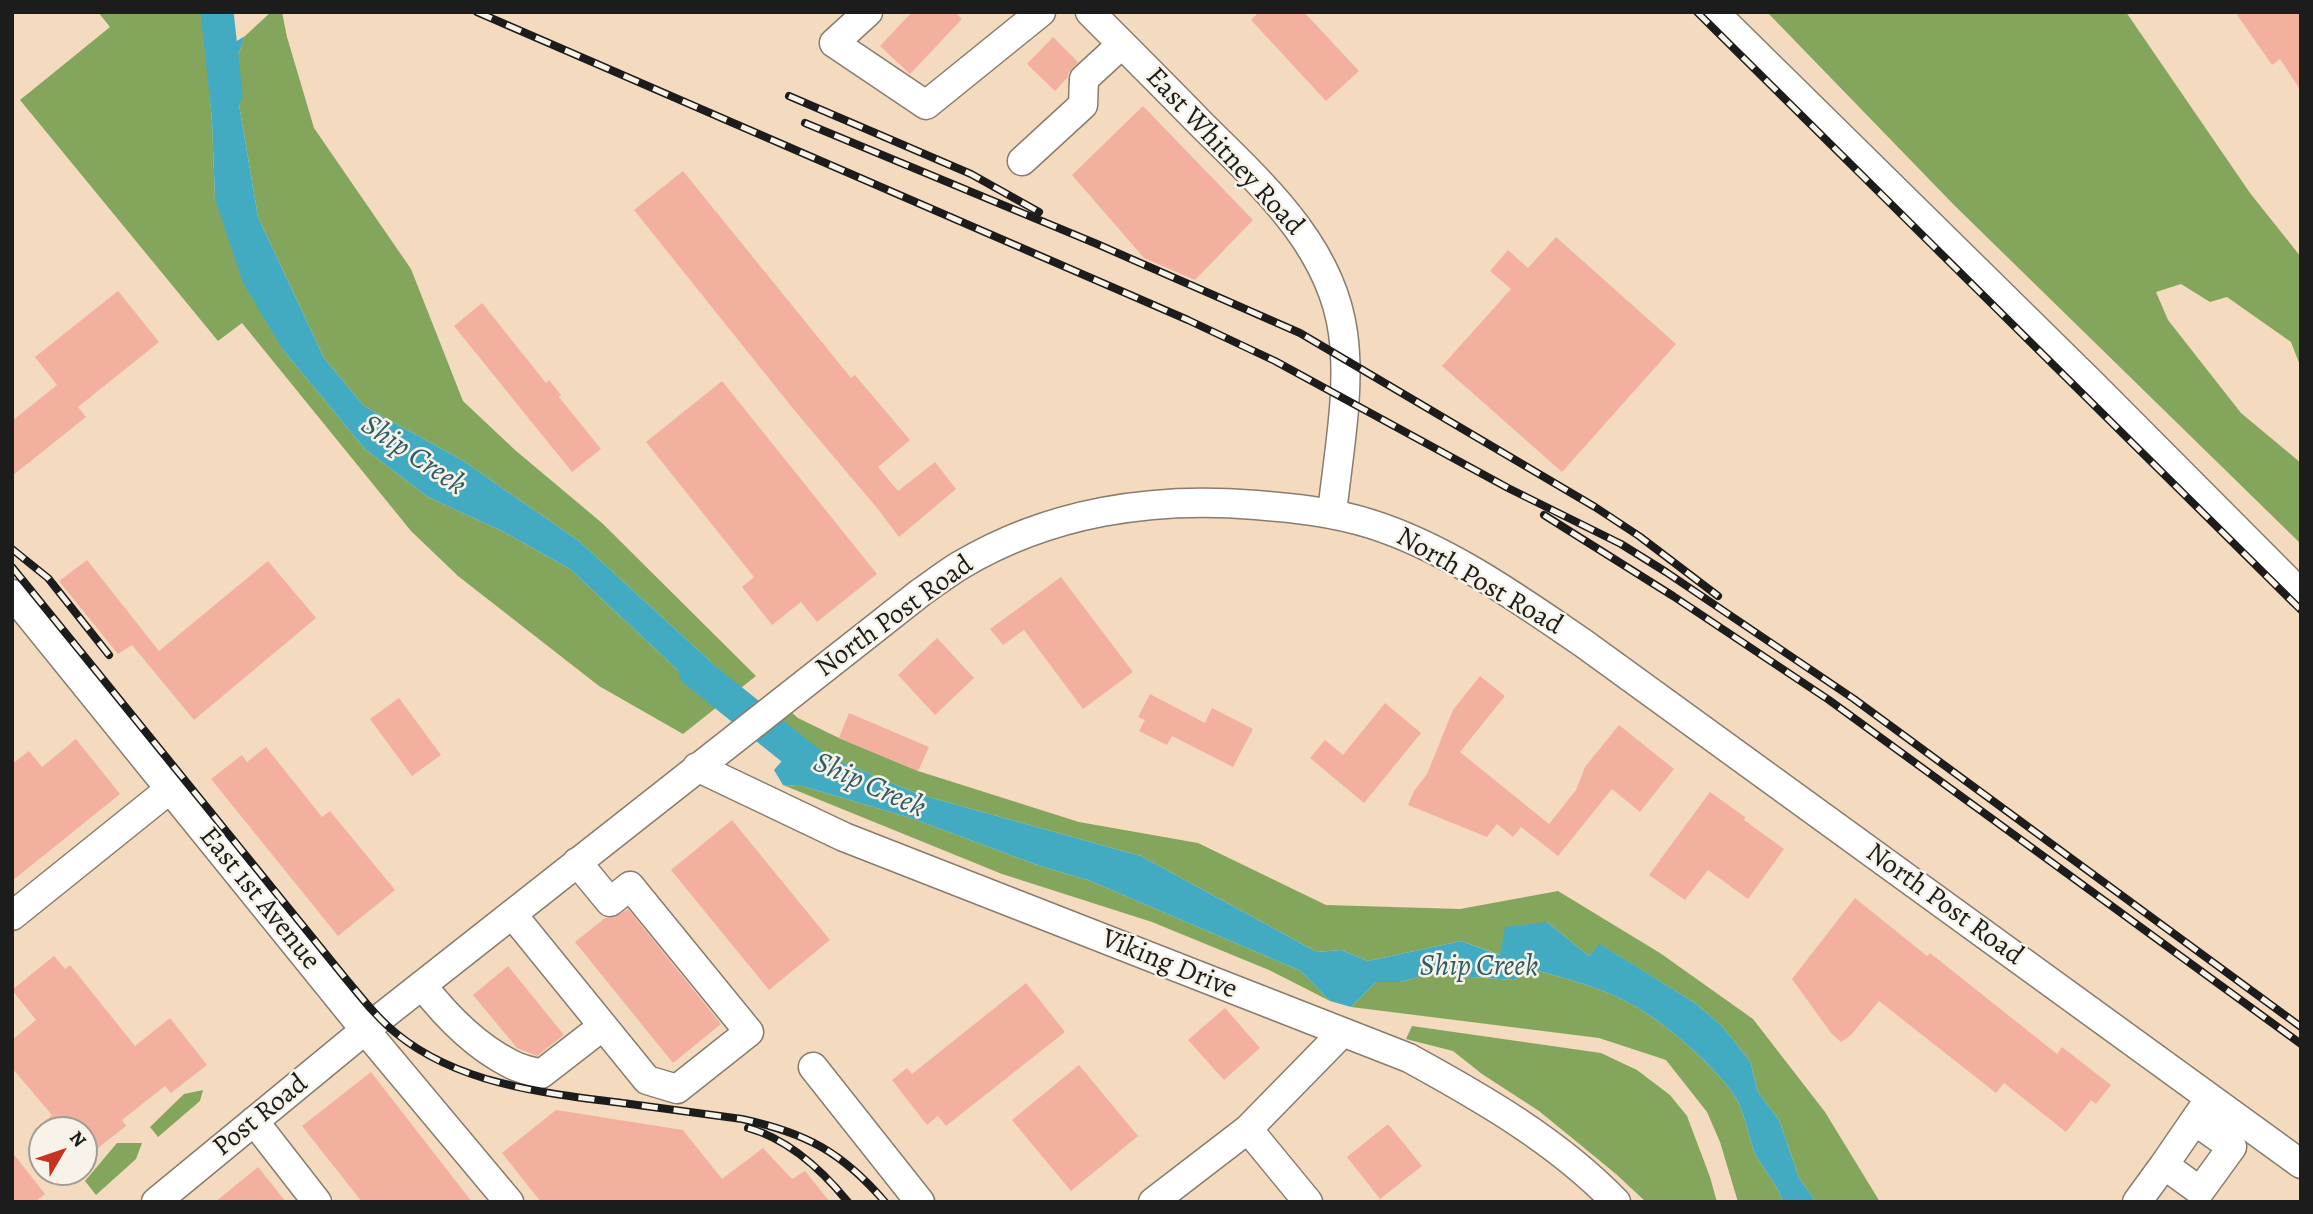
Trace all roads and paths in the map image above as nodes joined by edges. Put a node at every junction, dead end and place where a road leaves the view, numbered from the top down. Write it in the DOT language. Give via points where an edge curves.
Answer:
graph roads {
  1 [pos="868,12"];
  2 [pos="1041,12"];
  3 [pos="1090,12"];
  4 [pos="1714,12"];
  5 [pos="1122,44"];
  6 [pos="1022,161"];
  7 [pos="1332,513"];
  8 [pos="12,594"];
  9 [pos="2301,594"];
  10 [pos="22,625"];
  11 [pos="697,767"];
  12 [pos="170,789"];
  13 [pos="577,862"];
  14 [pos="512,914"];
  15 [pos="12,916"];
  16 [pos="422,985"];
  17 [pos="603,1026"];
  18 [pos="365,1030"];
  19 [pos="1342,1033"];
  20 [pos="813,1067"];
  21 [pos="2203,1109"];
  22 [pos="254,1121"];
  23 [pos="1248,1129"];
  24 [pos="2301,1164"];
  25 [pos="2164,1165"];
  26 [pos="156,1202"];
  27 [pos="317,1202"];
  28 [pos="509,1202"];
  29 [pos="920,1202"];
  30 [pos="1153,1202"];
  31 [pos="1308,1202"];
  32 [pos="1616,1202"];
  33 [pos="2137,1202"];
  1 -- 2 [label="street" via="834,43 926,105"];
  3 -- 5 [label="street, East Whitney Road"];
  4 -- 9 [label="street"];
  5 -- 6 [label="street" via="1084,79 1083,105"];
  5 -- 7 [label="street, East Whitney Road" via="1278,204 1324,268 1336,300 1346,359"];
  7 -- 11 [label="street, North Post Road" via="1222,502 1164,502 1078,517 1017,537 920,593"];
  7 -- 21 [label="street, North Post Road" via="1421,545 1529,607 1605,659"];
  8 -- 10 [label="street, East 1st Avenue"];
  10 -- 12 [label="street, East 1st Avenue"];
  11 -- 13 [label="street, North Post Road"];
  11 -- 19 [label="street, Viking Drive" via="845,837"];
  12 -- 15 [label="street"];
  12 -- 18 [label="street, East 1st Avenue"];
  13 -- 14 [label="street, North Post Road"];
  13 -- 17 [label="street" via="610,902 630,886 748,1032 677,1089 647,1080"];
  14 -- 16 [label="street, North Post Road"];
  14 -- 17 [label="street"];
  16 -- 17 [label="street" via="473,1039 510,1064 541,1074"];
  16 -- 18 [label="street, North Post Road"];
  18 -- 22 [label="street, Post Road"];
  18 -- 28 [label="street, East 1st Avenue"];
  19 -- 23 [label="street"];
  19 -- 32 [label="street, Viking Drive" via="1409,1058 1466,1090 1550,1144"];
  20 -- 29 [label="street"];
  21 -- 24 [label="street, North Post Road"];
  21 -- 25 [label="street"];
  21 -- 25 [label="street" via="2232,1147 2200,1191"];
  22 -- 26 [label="street, Post Road"];
  22 -- 27 [label="street"];
  23 -- 30 [label="street"];
  23 -- 31 [label="street"];
  25 -- 33 [label="street"];
}
